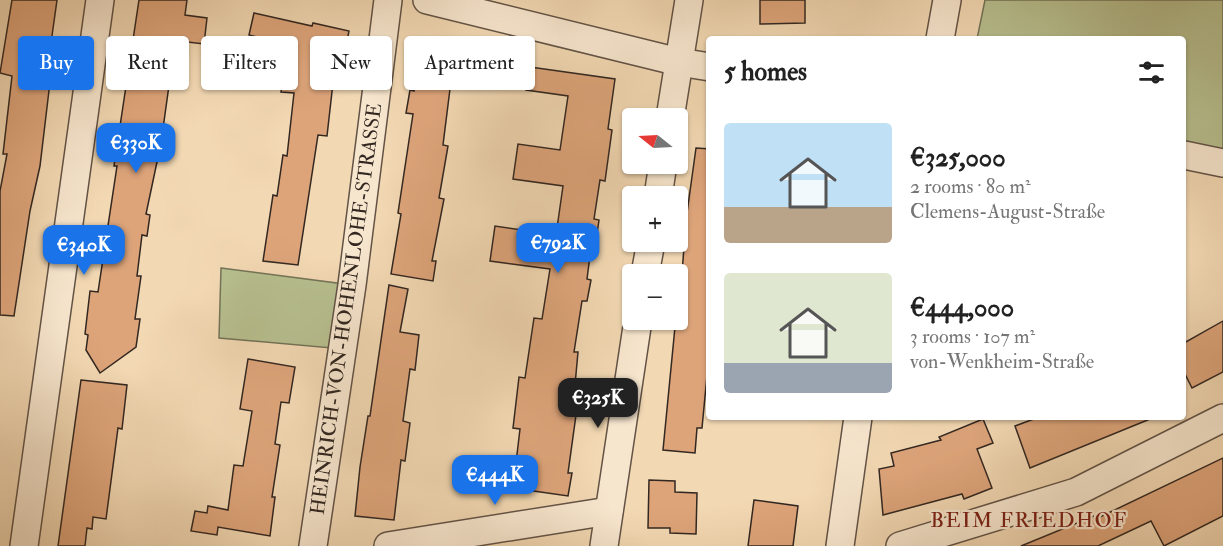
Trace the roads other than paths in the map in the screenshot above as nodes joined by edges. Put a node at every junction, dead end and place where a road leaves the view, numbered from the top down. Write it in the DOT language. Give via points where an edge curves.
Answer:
graph roads {
  1 [pos="100,0"];
  2 [pos="388,0"];
  3 [pos="427,0"];
  4 [pos="689,0"];
  5 [pos="947,0"];
  6 [pos="941,36"];
  7 [pos="679,62"];
  8 [pos="706,66"];
  9 [pos="672,108"];
  10 [pos="1186,155"];
  11 [pos="1223,163"];
  12 [pos="636,330"];
  13 [pos="1223,418"];
  14 [pos="858,420"];
  15 [pos="609,511"];
  16 [pos="24,546"];
  17 [pos="313,546"];
  18 [pos="388,546"];
  19 [pos="604,546"];
  20 [pos="840,546"];
  21 [pos="900,546"];
  1 -- 16 [label="street"];
  2 -- 17 [label="street, HEINRICH-VON-HOHENLOHE-STRASSE" via="352,285"];
  3 -- 7 [label="street"];
  4 -- 7 [label="street"];
  5 -- 6 [label="street"];
  7 -- 8 [label="street"];
  7 -- 9 [label="street"];
  10 -- 11 [label="street"];
  12 -- 15 [label="street"];
  13 -- 21 [label="street" via="1076,492"];
  14 -- 20 [label="street"];
  15 -- 18 [label="street"];
  15 -- 19 [label="street"];
}
